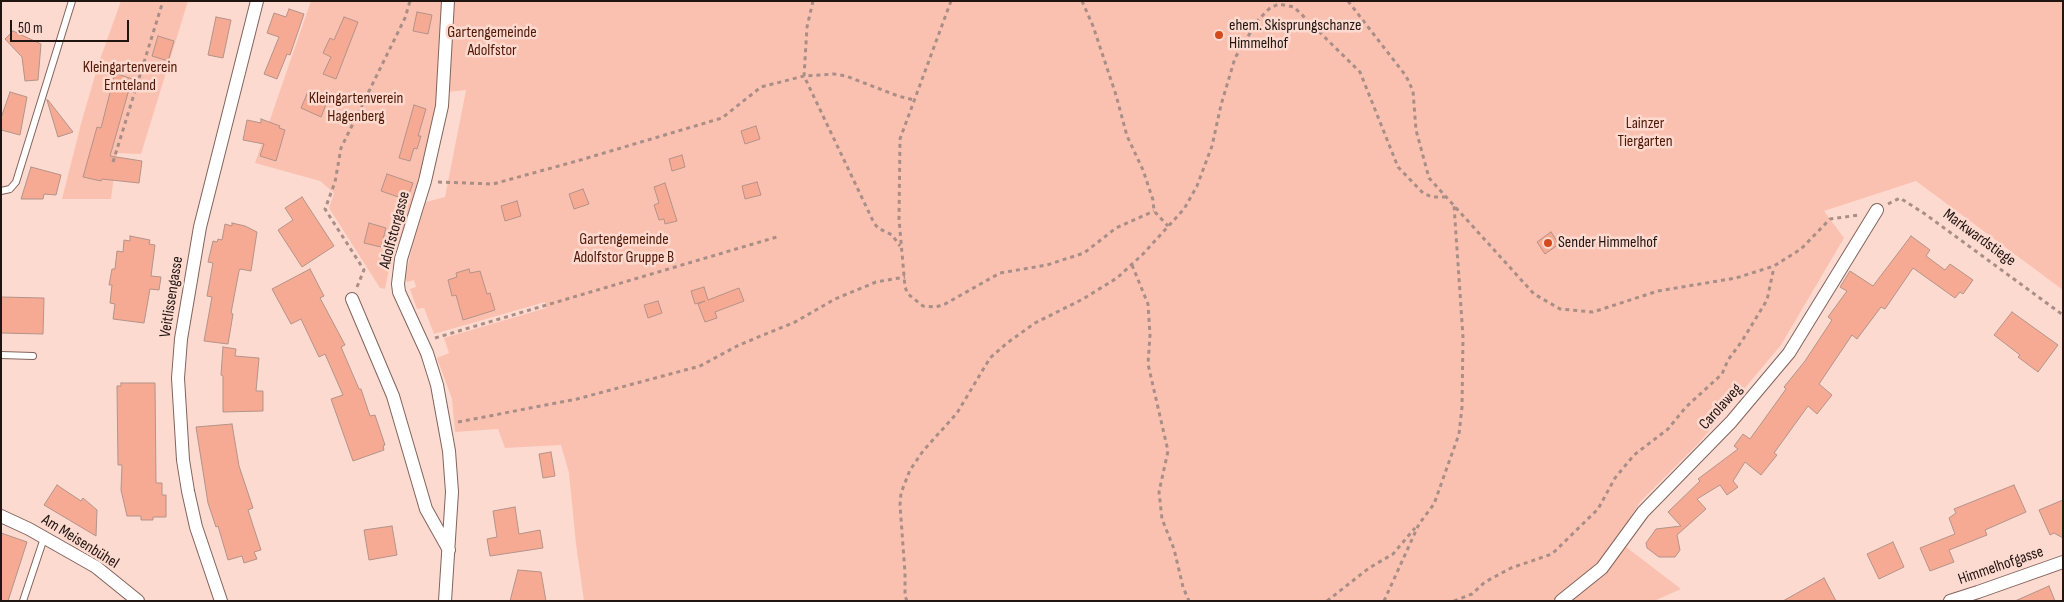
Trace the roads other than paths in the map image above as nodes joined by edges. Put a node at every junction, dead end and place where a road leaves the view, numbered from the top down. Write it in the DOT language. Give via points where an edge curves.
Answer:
graph roads {
  1 [pos="72,1"];
  2 [pos="257,1"];
  3 [pos="448,1"];
  4 [pos="1,191"];
  5 [pos="1877,210"];
  6 [pos="352,299"];
  7 [pos="1,355"];
  8 [pos="33,356"];
  9 [pos="1,516"];
  10 [pos="44,538"];
  11 [pos="449,550"];
  12 [pos="2063,562"];
  13 [pos="23,601"];
  14 [pos="138,601"];
  15 [pos="221,601"];
  16 [pos="445,601"];
  17 [pos="1561,601"];
  18 [pos="1950,601"];
  1 -- 4 [label="lane" via="16,182"];
  2 -- 15 [label="street, Veitlissengasse" via="203,213 187,301 178,378 187,483 196,527"];
  3 -- 11 [label="street, Adolfstorgasse" via="442,106 425,181 401,259 398,284 437,385 445,424 452,492"];
  5 -- 17 [label="street, Carolaweg" via="1789,352 1731,422 1643,512 1602,568"];
  6 -- 11 [label="street" via="393,396 426,509"];
  7 -- 8 [label="lane"];
  9 -- 10 [label="street, Am Meisenbühel"];
  10 -- 13 [label="lane"];
  10 -- 14 [label="street, Am Meisenbühel" via="96,567"];
  11 -- 16 [label="street, Adolfstorgasse"];
  12 -- 18 [label="street, Himmelhofgasse"];
}
